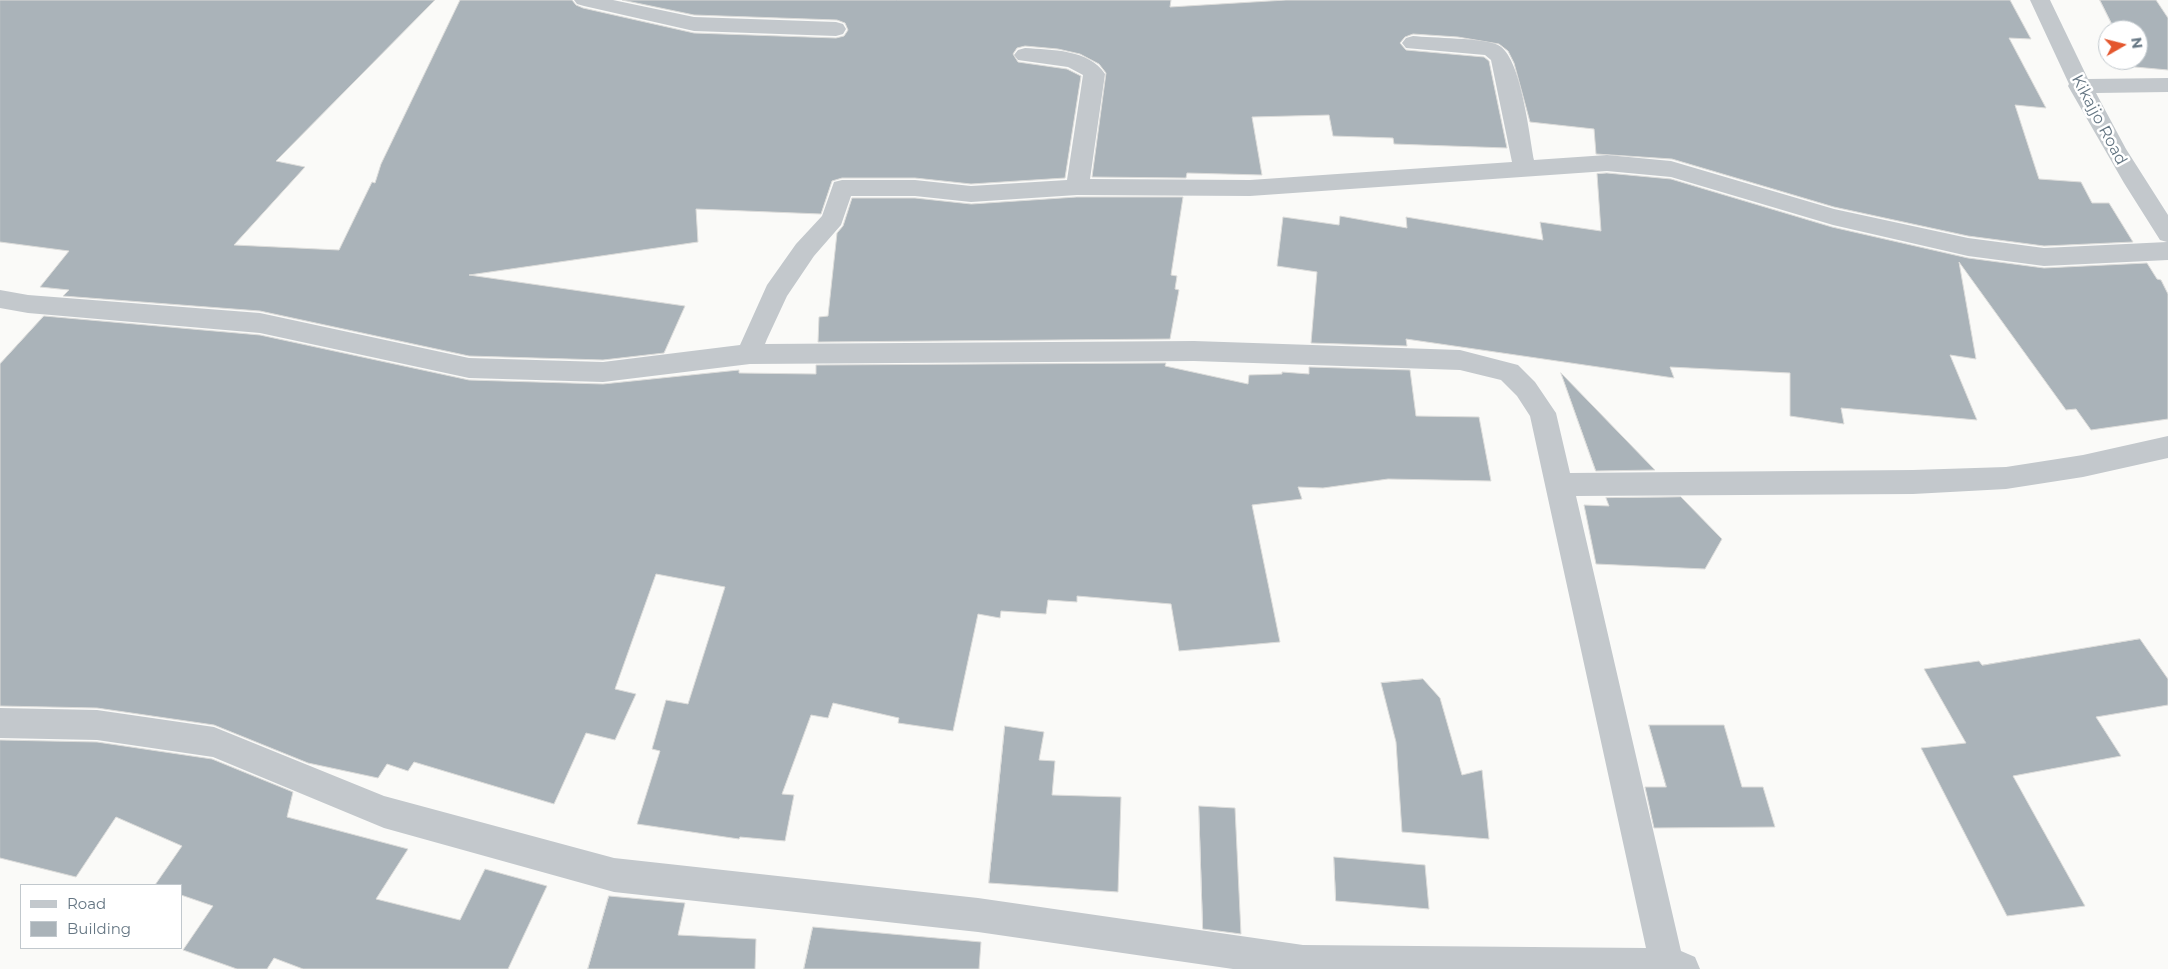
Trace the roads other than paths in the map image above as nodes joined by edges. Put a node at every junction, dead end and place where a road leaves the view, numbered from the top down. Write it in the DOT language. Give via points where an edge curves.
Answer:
graph roads {
  1 [pos="584,0"];
  2 [pos="2040,0"];
  3 [pos="836,29"];
  4 [pos="1413,43"];
  5 [pos="1025,55"];
  6 [pos="2168,85"];
  7 [pos="2079,86"];
  8 [pos="1525,170"];
  9 [pos="1077,187"];
  10 [pos="2168,234"];
  11 [pos="2168,251"];
  12 [pos="0,299"];
  13 [pos="750,354"];
  14 [pos="2168,447"];
  15 [pos="1558,485"];
  16 [pos="0,723"];
  17 [pos="1675,968"];
  1 -- 3 [label="street" via="694,24"];
  2 -- 7 [label="street, Kikajjo Road"];
  4 -- 8 [label="street" via="1490,49 1500,56"];
  5 -- 9 [label="street" via="1080,62 1090,67 1094,74"];
  6 -- 7 [label="street"];
  7 -- 10 [label="street, Kikajjo Road" via="2137,189"];
  8 -- 9 [label="street" via="1250,188"];
  8 -- 11 [label="street" via="1607,163 1671,169 1833,218 1968,247 2044,257"];
  9 -- 13 [label="street" via="971,194 915,188 842,188 833,219 805,250 776,292"];
  12 -- 13 [label="street" via="260,323 469,368 603,372"];
  13 -- 15 [label="street" via="1194,351 1460,360 1509,372 1526,389 1543,413"];
  14 -- 15 [label="street" via="2083,466 2006,478 1913,482"];
  15 -- 17 [label="street"];
  16 -- 17 [label="street" via="97,725 214,742 384,812 614,875 978,915 1303,962"];
}
